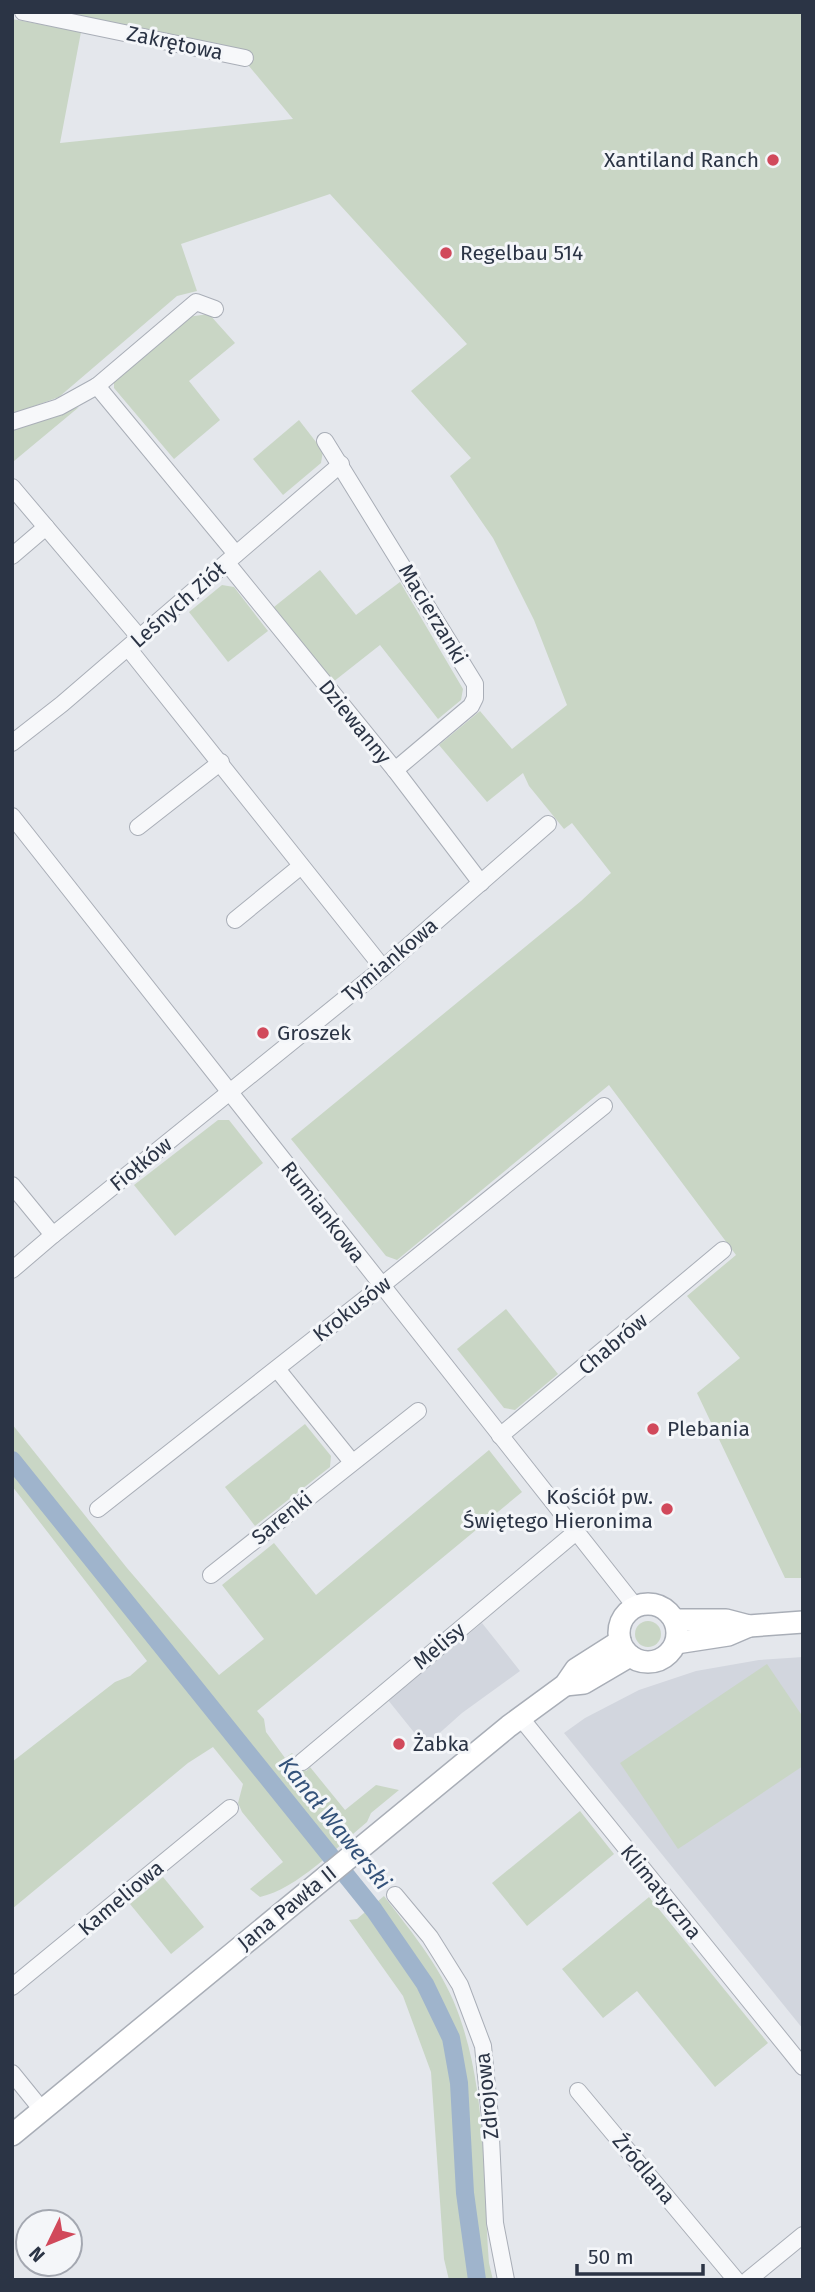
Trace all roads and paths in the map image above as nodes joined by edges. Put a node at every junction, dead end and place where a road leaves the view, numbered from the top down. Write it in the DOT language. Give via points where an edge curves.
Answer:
graph roads {
  1 [pos="23,12"];
  2 [pos="245,58"];
  3 [pos="215,309"];
  4 [pos="97,386"];
  5 [pos="12,422"];
  6 [pos="326,441"];
  7 [pos="341,464"];
  8 [pos="12,487"];
  9 [pos="46,527"];
  10 [pos="12,556"];
  11 [pos="231,558"];
  12 [pos="134,643"];
  13 [pos="12,743"];
  14 [pos="221,762"];
  15 [pos="395,770"];
  16 [pos="12,816"];
  17 [pos="548,824"];
  18 [pos="138,827"];
  19 [pos="301,866"];
  20 [pos="481,883"];
  21 [pos="235,920"];
  22 [pos="383,968"];
  23 [pos="229,1093"];
  24 [pos="604,1106"];
  25 [pos="12,1185"];
  26 [pos="53,1235"];
  27 [pos="723,1250"];
  28 [pos="12,1270"];
  29 [pos="381,1286"];
  30 [pos="277,1369"];
  31 [pos="418,1411"];
  32 [pos="500,1436"];
  33 [pos="352,1462"];
  34 [pos="98,1509"];
  35 [pos="577,1531"];
  36 [pos="211,1575"];
  37 [pos="635,1606"];
  38 [pos="675,1620"];
  39 [pos="803,1622"];
  40 [pos="749,1626"];
  41 [pos="676,1643"];
  42 [pos="625,1648"];
  43 [pos="520,1717"];
  44 [pos="302,1762"];
  45 [pos="230,1808"];
  46 [pos="395,1895"];
  47 [pos="12,1987"];
  48 [pos="803,2067"];
  49 [pos="12,2073"];
  50 [pos="578,2091"];
  51 [pos="42,2110"];
  52 [pos="12,2135"];
  53 [pos="803,2235"];
  54 [pos="506,2280"];
  55 [pos="736,2280"];
  56 [pos="748,2280"];
  1 -- 2 [label="street, Zakrętowa"];
  3 -- 4 [label="street" via="197,302"];
  4 -- 5 [label="street" via="59,407"];
  4 -- 11 [label="street, Dziewanny"];
  6 -- 7 [label="street, Macierzanki"];
  7 -- 11 [label="street, Leśnych Ziół"];
  7 -- 15 [label="street, Macierzanki" via="475,684 471,706"];
  8 -- 9 [label="street"];
  9 -- 10 [label="street"];
  9 -- 12 [label="street"];
  11 -- 12 [label="street, Leśnych Ziół"];
  11 -- 15 [label="street, Dziewanny"];
  12 -- 13 [label="street, Leśnych Ziół"];
  12 -- 14 [label="street"];
  14 -- 18 [label="street"];
  14 -- 19 [label="street"];
  15 -- 20 [label="street, Dziewanny"];
  16 -- 23 [label="street, Rumiankowa"];
  17 -- 20 [label="street, Tymiankowa"];
  19 -- 21 [label="street"];
  19 -- 22 [label="street"];
  20 -- 22 [label="street, Tymiankowa"];
  22 -- 23 [label="street, Tymiankowa"];
  23 -- 26 [label="street, Fiołków"];
  23 -- 29 [label="street, Rumiankowa"];
  24 -- 29 [label="street, Krokusów"];
  25 -- 26 [label="street"];
  26 -- 28 [label="street, Fiołków"];
  27 -- 32 [label="street, Chabrów"];
  29 -- 30 [label="street, Krokusów"];
  29 -- 32 [label="street, Rumiankowa"];
  30 -- 33 [label="street"];
  30 -- 34 [label="street, Krokusów"];
  31 -- 33 [label="street, Sarenki"];
  32 -- 35 [label="street, Rumiankowa"];
  33 -- 36 [label="street, Sarenki"];
  35 -- 37 [label="street, Rumiankowa"];
  35 -- 44 [label="street, Melisy"];
  37 -- 38 [label="street" via="653,1604"];
  37 -- 42 [label="street" via="621,1621"];
  38 -- 40 [label="street" via="726,1620"];
  38 -- 41 [label="street"];
  39 -- 40 [label="street"];
  40 -- 41 [label="street" via="728,1635"];
  41 -- 42 [label="street" via="656,1661 638,1661"];
  42 -- 43 [label="street, Jana Pawła II" via="584,1683 565,1685"];
  43 -- 48 [label="street, Klimatyczna"];
  43 -- 51 [label="street, Jana Pawła II"];
  45 -- 47 [label="street, Kameliowa"];
  46 -- 54 [label="street, Zdrojowa" via="430,1937 460,1985 483,2046 495,2223"];
  49 -- 51 [label="street"];
  50 -- 55 [label="street, Źródlana"];
  51 -- 52 [label="street, Jana Pawła II"];
  53 -- 56 [label="street"];
}
